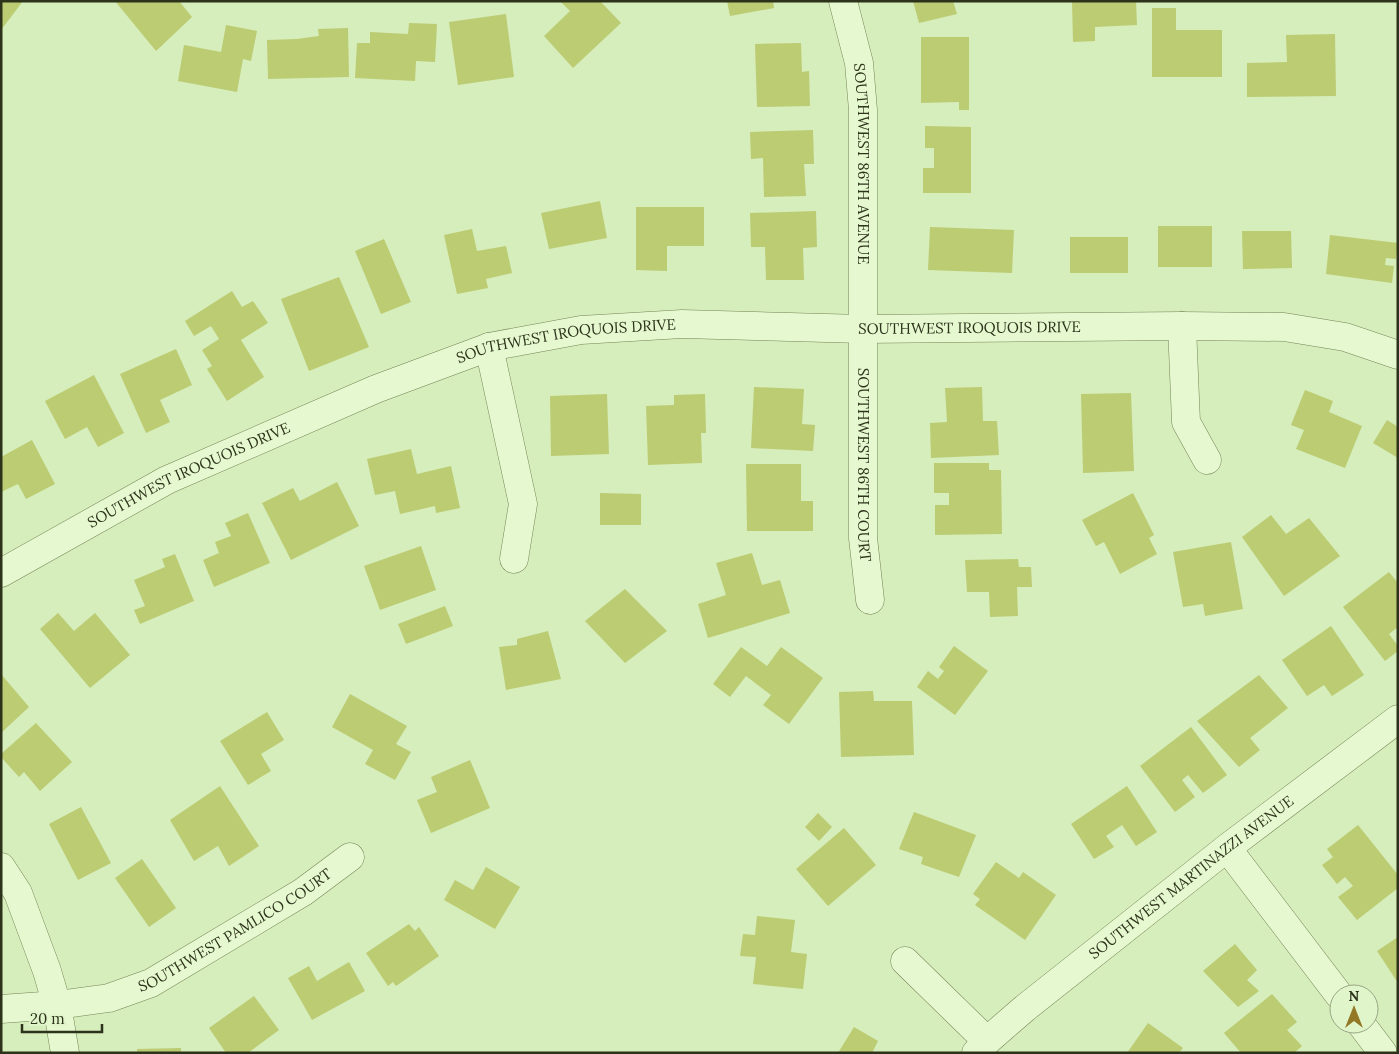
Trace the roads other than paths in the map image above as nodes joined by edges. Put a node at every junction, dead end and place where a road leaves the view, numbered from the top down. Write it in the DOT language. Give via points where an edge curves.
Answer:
graph roads {
  1 [pos="842,1"];
  2 [pos="1182,326"];
  3 [pos="863,329"];
  4 [pos="489,346"];
  5 [pos="1398,354"];
  6 [pos="1207,460"];
  7 [pos="514,559"];
  8 [pos="1,573"];
  9 [pos="870,600"];
  10 [pos="1398,718"];
  11 [pos="1227,848"];
  12 [pos="350,857"];
  13 [pos="1,867"];
  14 [pos="905,961"];
  15 [pos="1331,984"];
  16 [pos="57,1005"];
  17 [pos="1,1009"];
  18 [pos="1368,1034"];
  19 [pos="982,1047"];
  20 [pos="1381,1052"];
  21 [pos="65,1053"];
  1 -- 3 [label="street, SOUTHWEST 86TH AVENUE" via="859,63 864,110"];
  2 -- 3 [label="street, SOUTHWEST IROQUOIS DRIVE"];
  2 -- 5 [label="street, SOUTHWEST IROQUOIS DRIVE" via="1284,327 1345,337"];
  2 -- 6 [label="street" via="1186,422"];
  3 -- 4 [label="street, SOUTHWEST IROQUOIS DRIVE" via="682,324 581,330"];
  3 -- 9 [label="street, SOUTHWEST 86TH COURT" via="863,538"];
  4 -- 7 [label="street" via="523,504"];
  4 -- 8 [label="street, SOUTHWEST IROQUOIS DRIVE" via="376,389 167,480"];
  10 -- 11 [label="street, SOUTHWEST MARTINAZZI AVENUE"];
  11 -- 15 [label="street"];
  11 -- 19 [label="street, SOUTHWEST MARTINAZZI AVENUE" via="1025,1008"];
  12 -- 16 [label="street, SOUTHWEST PAMLICO COURT" via="303,892 151,983 109,998"];
  13 -- 16 [label="street" via="18,893"];
  14 -- 19 [label="street, SOUTHWEST MARTINAZZI AVENUE"];
  16 -- 17 [label="street, SOUTHWEST PAMLICO COURT"];
  16 -- 21 [label="street"];
  18 -- 20 [label="street"];
}
